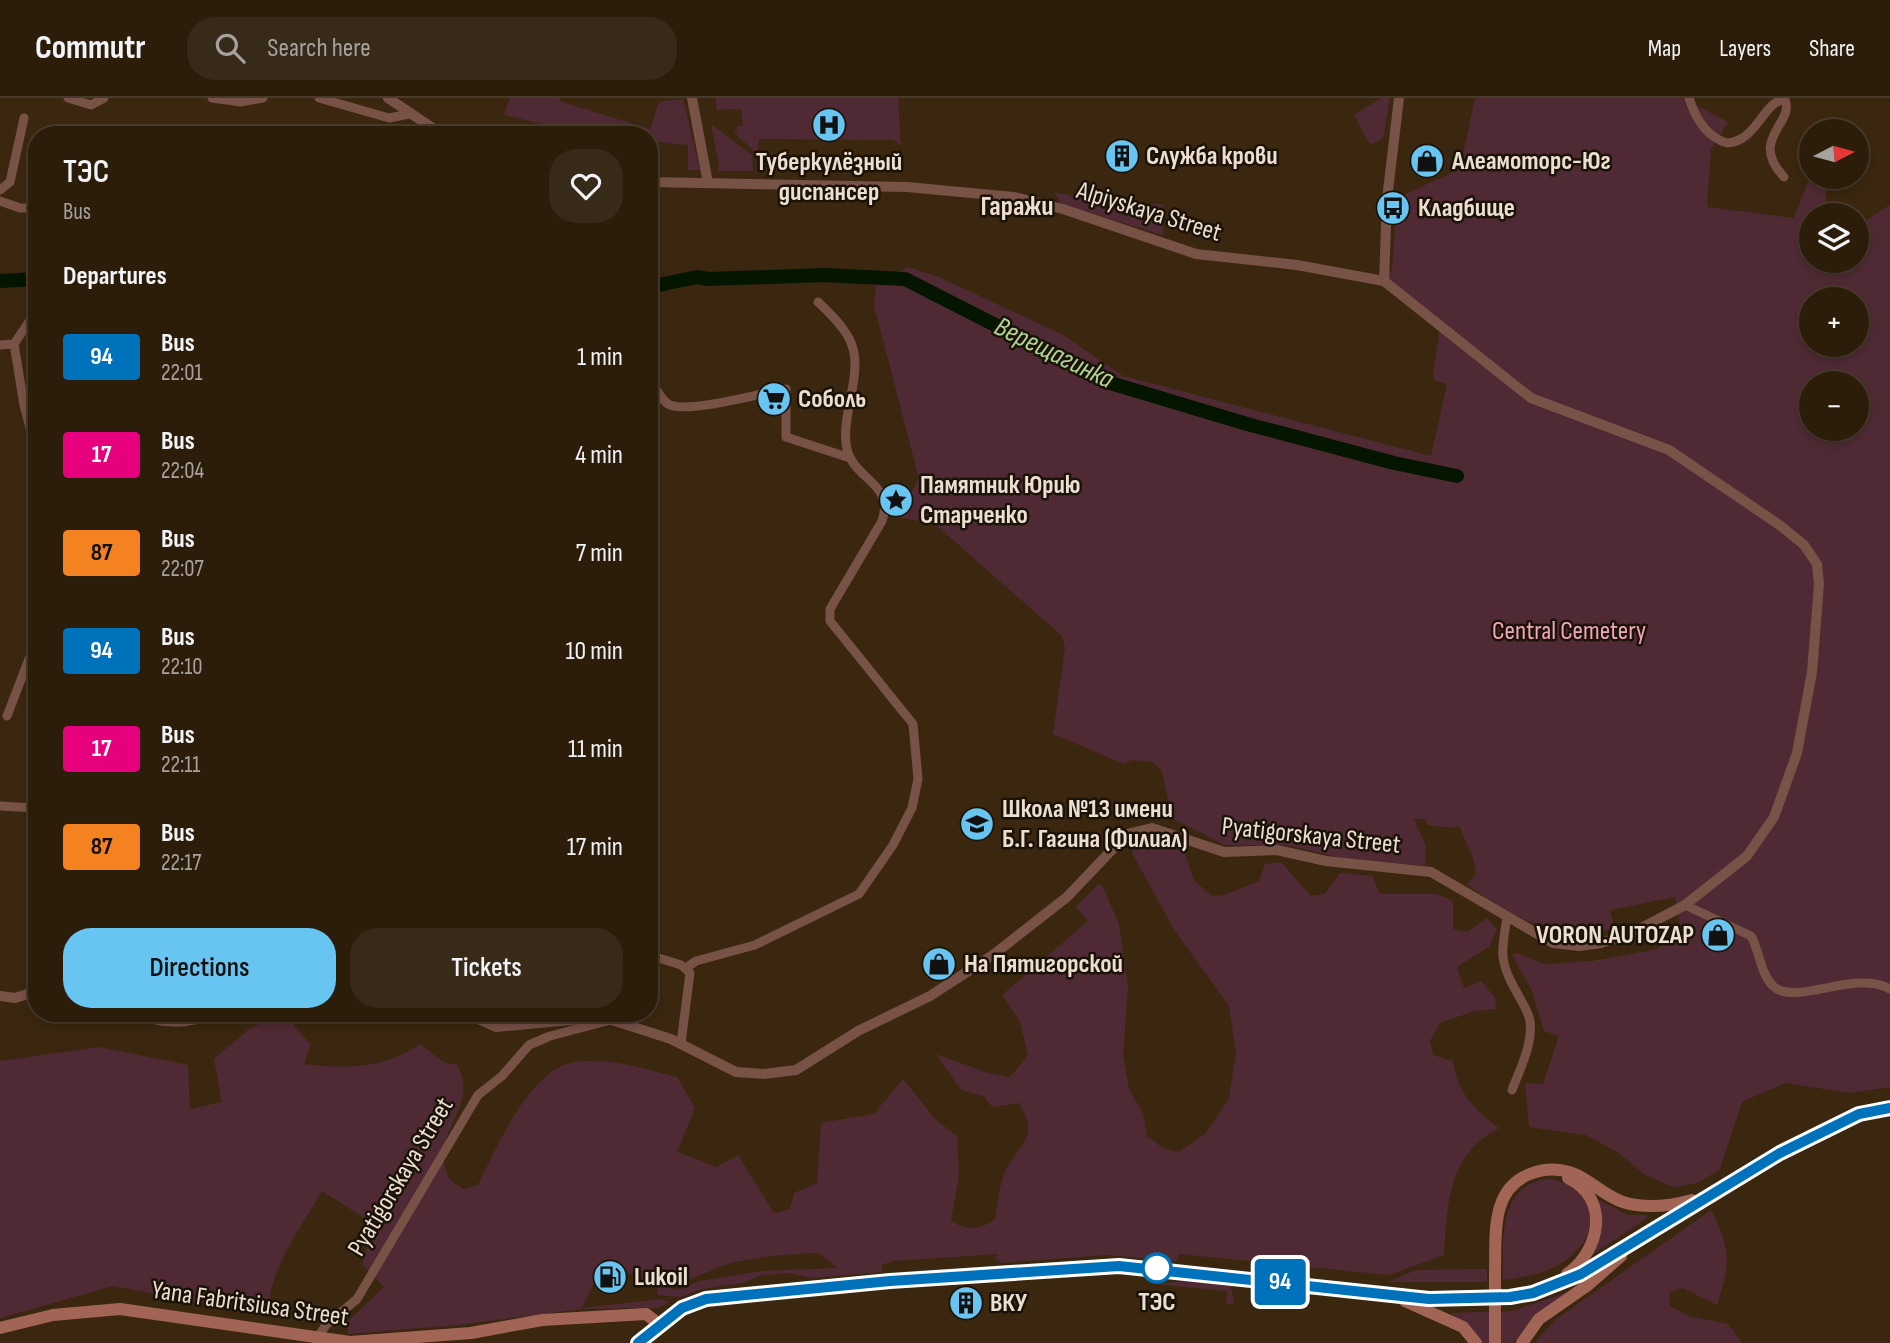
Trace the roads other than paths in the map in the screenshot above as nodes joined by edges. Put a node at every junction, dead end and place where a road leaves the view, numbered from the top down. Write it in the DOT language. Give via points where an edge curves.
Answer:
graph roads {
  1 [pos="68,98"];
  2 [pos="104,98"];
  3 [pos="212,98"];
  4 [pos="262,98"];
  5 [pos="319,98"];
  6 [pos="388,98"];
  7 [pos="692,98"];
  8 [pos="1399,98"];
  9 [pos="1689,98"];
  10 [pos="408,114"];
  11 [pos="24,118"];
  12 [pos="428,126"];
  13 [pos="1784,177"];
  14 [pos="658,183"];
  15 [pos="708,183"];
  16 [pos="0,190"];
  17 [pos="0,201"];
  18 [pos="28,208"];
  19 [pos="1384,281"];
  20 [pos="818,302"];
  21 [pos="28,323"];
  22 [pos="14,344"];
  23 [pos="0,345"];
  24 [pos="658,392"];
  25 [pos="28,424"];
  26 [pos="850,458"];
  27 [pos="28,661"];
  28 [pos="7,716"];
  29 [pos="0,806"];
  30 [pos="28,808"];
  31 [pos="1685,905"];
  32 [pos="1507,918"];
  33 [pos="658,958"];
  34 [pos="686,968"];
  35 [pos="1890,989"];
  36 [pos="28,994"];
  37 [pos="0,996"];
  38 [pos="485,1022"];
  39 [pos="546,1022"];
  40 [pos="606,1022"];
  41 [pos="619,1022"];
  42 [pos="681,1043"];
  43 [pos="1512,1090"];
  44 [pos="1890,1108"];
  45 [pos="1523,1177"];
  46 [pos="1702,1197"];
  47 [pos="1648,1232"];
  48 [pos="1533,1293"];
  49 [pos="1388,1295"];
  50 [pos="659,1324"];
  51 [pos="0,1328"];
  52 [pos="316,1340"];
  53 [pos="638,1343"];
  54 [pos="1476,1343"];
  55 [pos="1495,1343"];
  56 [pos="1522,1343"];
  1 -- 2 [label="street" via="91,105"];
  3 -- 4 [label="street" via="241,102"];
  5 -- 10 [label="street" via="389,118"];
  6 -- 10 [label="street"];
  7 -- 15 [label="street"];
  8 -- 19 [label="street" via="1387,198"];
  9 -- 13 [label="street" via="1698,120 1727,143 1748,135 1775,102 1785,100 1787,108 1770,143 1774,163"];
  10 -- 12 [label="street"];
  11 -- 16 [label="street" via="10,182"];
  14 -- 15 [label="street, Alpiyskaya Street"];
  15 -- 19 [label="street, Alpiyskaya Street" via="907,187 1014,197 1196,254"];
  17 -- 18 [label="street"];
  19 -- 31 [label="street, Pyatigorskaya Street" via="1531,398 1683,458 1781,526 1804,545 1817,564 1812,672 1788,785 1774,817 1747,856"];
  20 -- 26 [label="street" via="845,330 854,348 855,376 845,438"];
  21 -- 22 [label="street"];
  22 -- 23 [label="street"];
  22 -- 25 [label="street"];
  24 -- 26 [label="street" via="675,406 786,389 786,437"];
  26 -- 34 [label="street" via="885,499 881,521 829,615 833,626 913,724 918,779 912,808 859,894 755,945"];
  27 -- 28 [label="street"];
  29 -- 30 [label="street"];
  31 -- 32 [label="street, Pyatigorskaya Street" via="1632,933 1579,946 1553,943"];
  31 -- 35 [label="street" via="1751,936 1763,968 1780,990 1812,991 1857,981"];
  32 -- 42 [label="street, Pyatigorskaya Street" via="1432,872 1326,861 1270,849 1224,852 1163,830 1142,829 1127,834 1067,897 993,955 905,1010 843,1039 806,1066 784,1073 736,1072"];
  32 -- 43 [label="street" via="1501,957 1530,1024"];
  33 -- 34 [label="street"];
  34 -- 42 [label="street" via="690,980"];
  36 -- 37 [label="street"];
  38 -- 39 [label="street, Pyatigorskaya Street" via="496,1027"];
  40 -- 52 [label="street, Pyatigorskaya Street" via="537,1041 523,1049 508,1071 478,1095 357,1299 326,1325"];
  41 -- 42 [label="street, Pyatigorskaya Street"];
  44 -- 46 [label="main road" via="1841,1122"];
  45 -- 46 [label="main road" via="1545,1169 1566,1171 1622,1202 1641,1206"];
  45 -- 48 [label="main road" via="1548,1174 1570,1178 1588,1196 1595,1219 1594,1241 1586,1258"];
  45 -- 55 [label="main road, bridge" via="1507,1190 1499,1209"];
  46 -- 47 [label="main road"];
  47 -- 48 [label="main road" via="1581,1274"];
  47 -- 56 [label="main road" via="1588,1285 1539,1320"];
  48 -- 49 [label="main road" via="1473,1299"];
  49 -- 50 [label="main road" via="1150,1267 1092,1267 742,1294 693,1303"];
  49 -- 54 [label="main road" via="1453,1321"];
  50 -- 52 [label="main road, Yana Fabritsiusa Street" via="646,1314 542,1320 471,1333 377,1341"];
  50 -- 53 [label="main road"];
  51 -- 52 [label="main road, Yana Fabritsiusa Street" via="53,1315 120,1309"];
}
